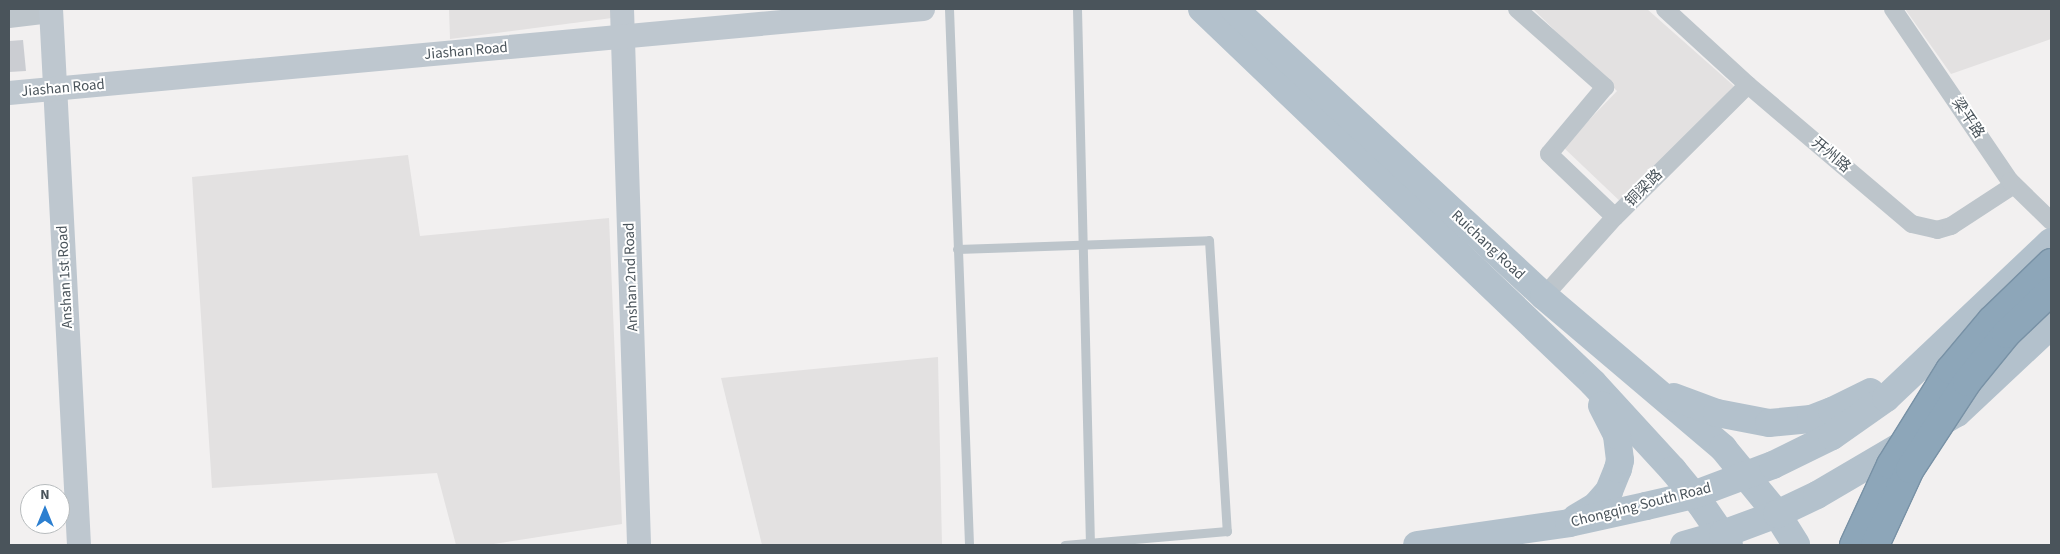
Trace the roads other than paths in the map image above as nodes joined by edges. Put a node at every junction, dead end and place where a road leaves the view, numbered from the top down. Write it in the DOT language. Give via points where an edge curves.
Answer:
graph roads {
  1 [pos="622,9"];
  2 [pos="923,9"];
  3 [pos="948,9"];
  4 [pos="1077,9"];
  5 [pos="1202,9"];
  6 [pos="1234,9"];
  7 [pos="1517,9"];
  8 [pos="1665,9"];
  9 [pos="1893,9"];
  10 [pos="51,11"];
  11 [pos="9,19"];
  12 [pos="624,37"];
  13 [pos="1748,85"];
  14 [pos="55,89"];
  15 [pos="9,93"];
  16 [pos="2014,185"];
  17 [pos="1615,217"];
  18 [pos="2051,221"];
  19 [pos="2051,242"];
  20 [pos="1083,244"];
  21 [pos="958,249"];
  22 [pos="2051,263"];
  23 [pos="2051,291"];
  24 [pos="1544,296"];
  25 [pos="2051,325"];
  26 [pos="1921,366"];
  27 [pos="1594,384"];
  28 [pos="1659,392"];
  29 [pos="1958,413"];
  30 [pos="1746,476"];
  31 [pos="1694,495"];
  32 [pos="1777,514"];
  33 [pos="1569,523"];
  34 [pos="1726,540"];
  35 [pos="1090,543"];
  36 [pos="79,545"];
  37 [pos="639,545"];
  38 [pos="968,545"];
  39 [pos="1065,545"];
  40 [pos="1417,545"];
  41 [pos="1684,545"];
  42 [pos="1796,545"];
  43 [pos="1854,545"];
  44 [pos="1864,545"];
  45 [pos="1875,545"];
  1 -- 12 [label="street, Anshan 2nd Road"];
  2 -- 12 [label="street, Jiashan Road"];
  3 -- 21 [label="lane"];
  4 -- 20 [label="lane"];
  5 -- 27 [label="main road, Ruichang Road"];
  6 -- 24 [label="main road, Ruichang Road"];
  7 -- 17 [label="street" via="1605,87 1549,154"];
  8 -- 13 [label="street, 开州路"];
  9 -- 16 [label="street, 梁平路"];
  10 -- 11 [label="street"];
  10 -- 14 [label="street, Anshan 1st Road"];
  12 -- 14 [label="street, Jiashan Road"];
  12 -- 37 [label="street, Anshan 2nd Road"];
  13 -- 16 [label="street, 开州路" via="1912,224 1937,230 1951,226"];
  13 -- 17 [label="street, 铜梁路"];
  14 -- 15 [label="street, Jiashan Road"];
  14 -- 36 [label="street, Anshan 1st Road"];
  16 -- 18 [label="street, 梁平路"];
  17 -- 24 [label="street, 铜梁路"];
  19 -- 26 [label="main road, Chongqing South Road"];
  20 -- 21 [label="lane"];
  20 -- 35 [label="lane"];
  20 -- 35 [label="lane" via="1209,240 1227,532"];
  21 -- 38 [label="lane"];
  22 -- 43 [label="highway, bridge" via="1992,320 1950,370 1891,465"];
  23 -- 45 [label="highway, bridge" via="2006,334 1967,382 1910,469"];
  24 -- 28 [label="main road, Ruichang Road"];
  25 -- 29 [label="main road"];
  26 -- 28 [label="main road" via="1832,412 1791,422 1740,419"];
  26 -- 30 [label="main road, Chongqing South Road" via="1886,398 1832,436"];
  27 -- 31 [label="main road, Ruichang Road"];
  27 -- 33 [label="main road" via="1617,435 1620,460 1609,491 1596,506"];
  28 -- 30 [label="main road, Ruichang Road" via="1723,448"];
  29 -- 32 [label="main road"];
  29 -- 44 [label="main road" via="1907,462 1892,483 1875,514"];
  30 -- 31 [label="main road, Chongqing South Road"];
  30 -- 32 [label="main road, Ruichang Road"];
  31 -- 33 [label="main road, Chongqing South Road"];
  31 -- 34 [label="main road, Ruichang Road"];
  32 -- 34 [label="main road"];
  32 -- 42 [label="main road, Ruichang Road"];
  33 -- 40 [label="main road, Chongqing South Road"];
  34 -- 41 [label="main road"];
  35 -- 39 [label="lane"];
}
